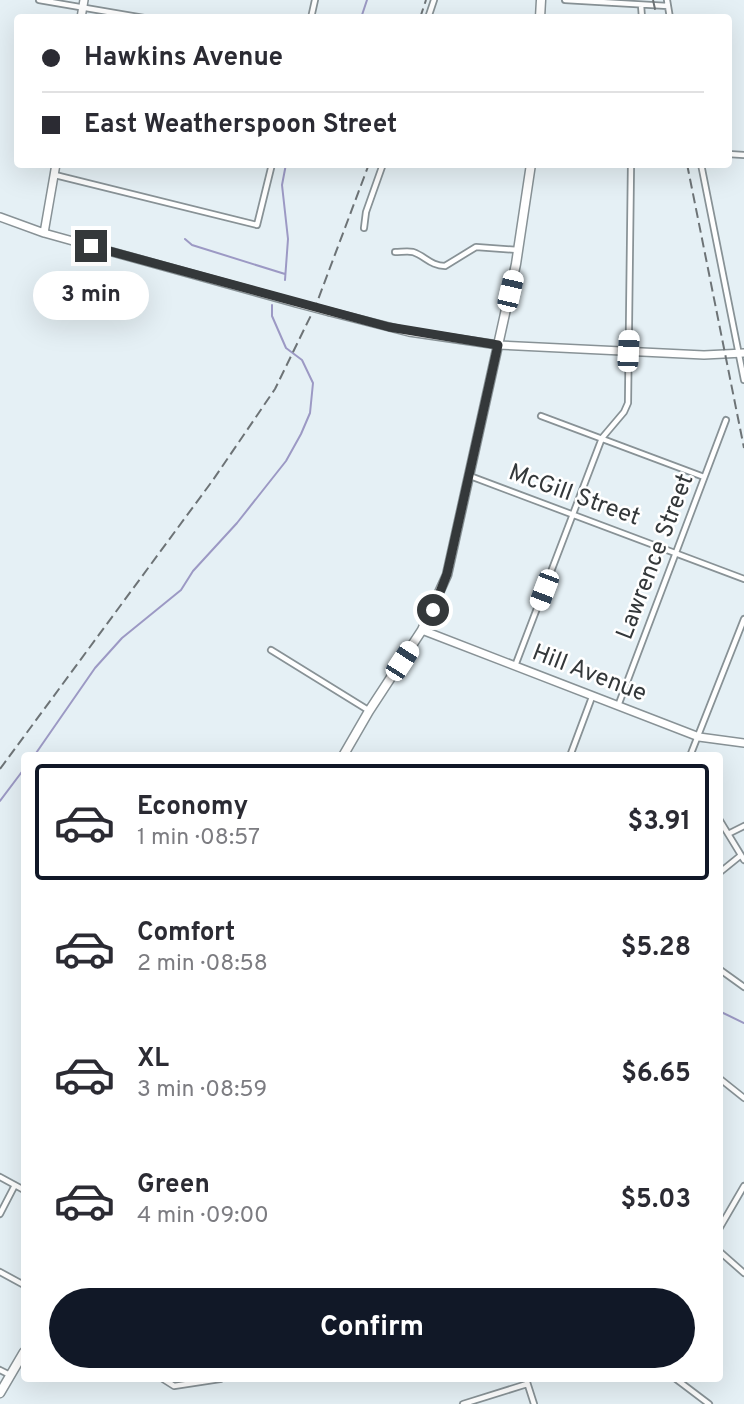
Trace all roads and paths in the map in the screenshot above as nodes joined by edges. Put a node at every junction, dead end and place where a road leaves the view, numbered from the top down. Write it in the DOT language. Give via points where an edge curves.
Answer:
graph roads {
  1 [pos="39,0"];
  2 [pos="565,0"];
  3 [pos="667,3"];
  4 [pos="83,4"];
  5 [pos="641,5"];
  6 [pos="127,14"];
  7 [pos="642,14"];
  8 [pos="55,168"];
  9 [pos="271,168"];
  10 [pos="382,168"];
  11 [pos="530,168"];
  12 [pos="631,168"];
  13 [pos="702,168"];
  14 [pos="54,175"];
  15 [pos="0,218"];
  16 [pos="364,228"];
  17 [pos="44,233"];
  18 [pos="519,250"];
  19 [pos="395,252"];
  20 [pos="498,345"];
  21 [pos="628,351"];
  22 [pos="742,353"];
  23 [pos="744,380"];
  24 [pos="541,416"];
  25 [pos="726,420"];
  26 [pos="602,438"];
  27 [pos="470,476"];
  28 [pos="704,477"];
  29 [pos="572,514"];
  30 [pos="677,554"];
  31 [pos="744,579"];
  32 [pos="744,619"];
  33 [pos="422,629"];
  34 [pos="271,650"];
  35 [pos="515,666"];
  36 [pos="593,696"];
  37 [pos="618,706"];
  38 [pos="369,711"];
  39 [pos="699,737"];
  40 [pos="744,743"];
  41 [pos="346,752"];
  42 [pos="572,752"];
  43 [pos="692,752"];
  44 [pos="723,826"];
  45 [pos="744,826"];
  46 [pos="728,834"];
  47 [pos="742,858"];
  48 [pos="723,870"];
  49 [pos="723,972"];
  50 [pos="744,987"];
  51 [pos="723,1081"];
  52 [pos="744,1098"];
  53 [pos="0,1177"];
  54 [pos="15,1185"];
  55 [pos="744,1186"];
  56 [pos="21,1188"];
  57 [pos="0,1214"];
  58 [pos="723,1222"];
  59 [pos="723,1255"];
  60 [pos="0,1272"];
  61 [pos="744,1273"];
  62 [pos="21,1283"];
  63 [pos="21,1357"];
  64 [pos="0,1370"];
  65 [pos="10,1376"];
  66 [pos="168,1382"];
  67 [pos="197,1382"];
  68 [pos="523,1382"];
  69 [pos="526,1382"];
  70 [pos="680,1382"];
  71 [pos="0,1394"];
  72 [pos="463,1404"];
  73 [pos="534,1404"];
  74 [pos="709,1404"];
  1 -- 4 [label="street"];
  2 -- 5 [label="street"];
  3 -- 5 [label="street"];
  4 -- 6 [label="street"];
  5 -- 7 [label="street"];
  8 -- 14 [label="street"];
  9 -- 14 [label="street" via="257,225"];
  10 -- 16 [label="street"];
  11 -- 18 [label="main road"];
  12 -- 21 [label="street"];
  13 -- 22 [label="street"];
  14 -- 17 [label="street"];
  15 -- 17 [label="street"];
  17 -- 20 [label="street, bridge" via="330,313"];
  18 -- 19 [label="street" via="476,247 445,266 429,263 415,253"];
  18 -- 20 [label="main road"];
  20 -- 21 [label="street"];
  20 -- 27 [label="main road"];
  21 -- 22 [label="street"];
  21 -- 26 [label="street" via="628,403"];
  22 -- 23 [label="street"];
  24 -- 26 [label="street"];
  25 -- 28 [label="street, Lawrence Street"];
  26 -- 28 [label="street"];
  26 -- 29 [label="street"];
  27 -- 29 [label="street, McGill Street"];
  27 -- 33 [label="main road" via="447,575"];
  28 -- 30 [label="street, Lawrence Street"];
  29 -- 30 [label="street, McGill Street"];
  29 -- 35 [label="street"];
  30 -- 31 [label="street, McGill Street"];
  30 -- 37 [label="street, Lawrence Street"];
  32 -- 39 [label="street"];
  33 -- 35 [label="street, Hill Avenue"];
  33 -- 38 [label="main road"];
  34 -- 38 [label="street"];
  35 -- 36 [label="street, Hill Avenue"];
  36 -- 37 [label="street, Hill Avenue"];
  36 -- 42 [label="street"];
  37 -- 39 [label="street, Hill Avenue"];
  38 -- 41 [label="main road"];
  39 -- 40 [label="street, Hill Avenue"];
  39 -- 43 [label="street"];
  44 -- 46 [label="street"];
  45 -- 46 [label="street"];
  46 -- 47 [label="street"];
  47 -- 48 [label="street"];
  49 -- 50 [label="street"];
  51 -- 52 [label="street"];
  53 -- 54 [label="street"];
  54 -- 56 [label="street"];
  54 -- 57 [label="street"];
  55 -- 58 [label="street"];
  59 -- 61 [label="street"];
  60 -- 62 [label="street"];
  63 -- 65 [label="main road"];
  64 -- 65 [label="street"];
  65 -- 71 [label="main road"];
  66 -- 67 [label="street"];
  68 -- 72 [label="street"];
  69 -- 73 [label="street"];
  70 -- 74 [label="street"];
}
